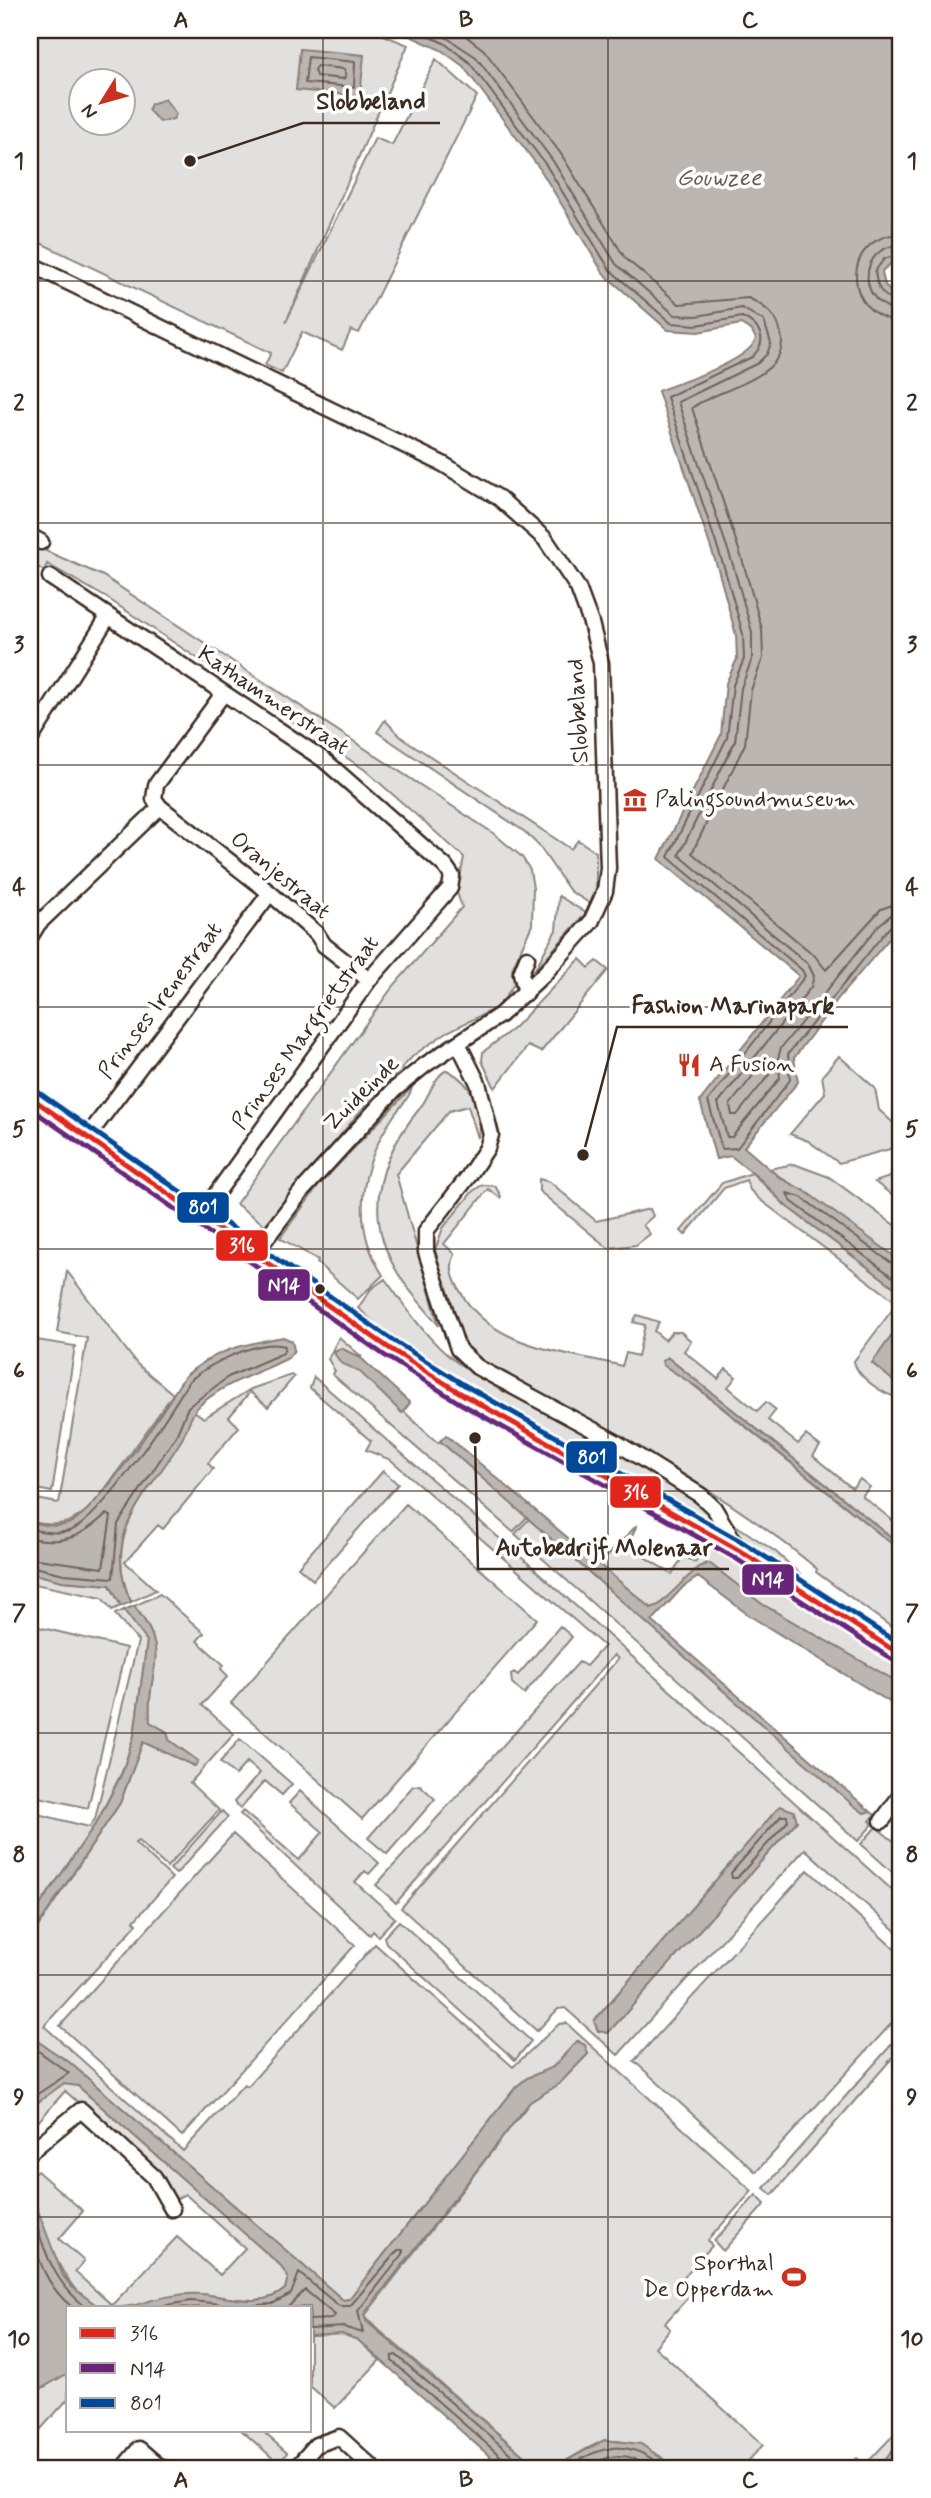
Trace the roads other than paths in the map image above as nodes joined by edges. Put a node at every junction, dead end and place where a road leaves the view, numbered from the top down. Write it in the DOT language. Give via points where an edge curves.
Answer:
graph roads {
  1 [pos="30,264"];
  2 [pos="50,578"];
  3 [pos="108,617"];
  4 [pos="223,694"];
  5 [pos="31,737"];
  6 [pos="160,807"];
  7 [pos="452,882"];
  8 [pos="270,894"];
  9 [pos="32,926"];
  10 [pos="586,929"];
  11 [pos="527,958"];
  12 [pos="369,980"];
  13 [pos="526,993"];
  14 [pos="458,1042"];
  15 [pos="30,1097"];
  16 [pos="88,1136"];
  17 [pos="201,1215"];
  18 [pos="255,1253"];
  19 [pos="740,1551"];
  20 [pos="901,1655"];
  21 [pos="901,1795"];
  22 [pos="882,1821"];
  23 [pos="30,2152"];
  24 [pos="172,2209"];
  25 [pos="123,2468"];
  26 [pos="161,2468"];
  27 [pos="296,2468"];
  28 [pos="373,2468"];
  1 -- 10 [label="street, Slobbeland" via="443,464 499,498 545,539 578,588 601,663 607,868 603,899"];
  2 -- 3 [label="street, Kathammerstraat"];
  3 -- 4 [label="street, Kathammerstraat"];
  3 -- 5 [label="street"];
  4 -- 6 [label="street" via="156,785 153,799"];
  4 -- 7 [label="street, Kathammerstraat" via="346,778 445,866"];
  6 -- 8 [label="street, Oranjestraat"];
  6 -- 9 [label="street"];
  7 -- 12 [label="street, Prinses Margrietstraat"];
  8 -- 12 [label="street, Oranjestraat"];
  8 -- 16 [label="street, Prinses Irenestraat"];
  10 -- 13 [label="street, Zuideinde"];
  11 -- 13 [label="street" via="521,973"];
  12 -- 17 [label="street, Prinses Margrietstraat"];
  13 -- 14 [label="street, Zuideinde"];
  14 -- 18 [label="street, Zuideinde" via="394,1090 301,1192"];
  14 -- 19 [label="street" via="478,1083 491,1135 468,1177 428,1226 428,1257 458,1349 477,1367 614,1441 700,1495 714,1508"];
  15 -- 16 [label="main road"];
  16 -- 17 [label="main road"];
  17 -- 18 [label="main road"];
  18 -- 19 [label="main road" via="441,1380"];
  19 -- 20 [label="main road"];
  21 -- 22 [label="street"];
  23 -- 24 [label="street" via="81,2110 155,2177"];
  25 -- 26 [label="street" via="139,2449"];
  27 -- 28 [label="street" via="316,2445 339,2437"];
}
